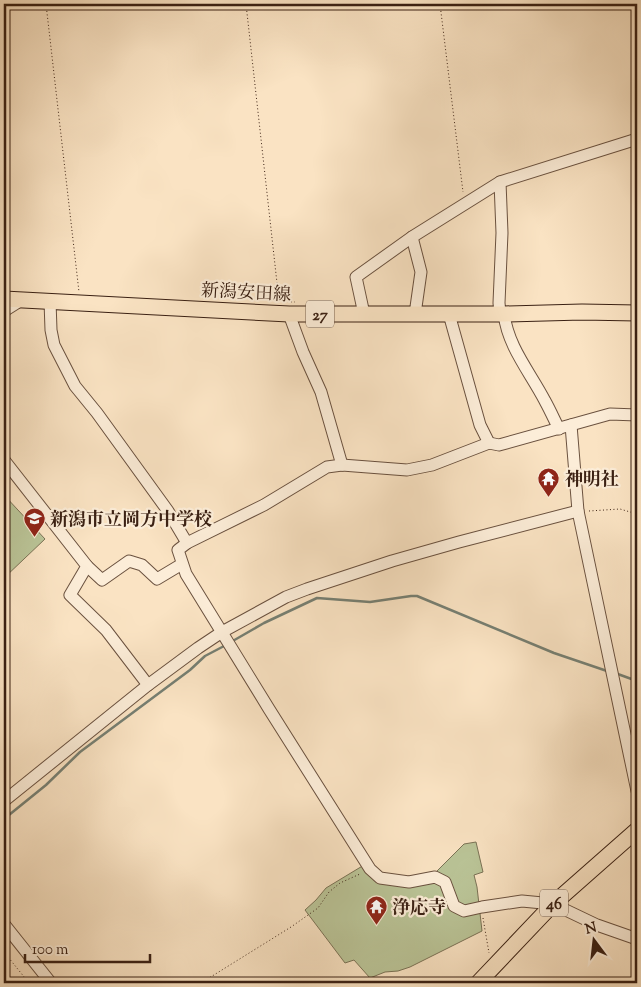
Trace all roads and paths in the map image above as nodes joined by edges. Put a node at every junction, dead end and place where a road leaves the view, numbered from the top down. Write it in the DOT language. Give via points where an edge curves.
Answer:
graph roads {
  1 [pos="46,4"];
  2 [pos="246,4"];
  3 [pos="440,4"];
  4 [pos="637,140"];
  5 [pos="500,182"];
  6 [pos="465,204"];
  7 [pos="412,237"];
  8 [pos="4,299"];
  9 [pos="23,299"];
  10 [pos="269,300"];
  11 [pos="50,301"];
  12 [pos="80,302"];
  13 [pos="286,307"];
  14 [pos="4,312"];
  15 [pos="637,313"];
  16 [pos="364,314"];
  17 [pos="416,314"];
  18 [pos="449,314"];
  19 [pos="502,314"];
  20 [pos="637,415"];
  21 [pos="571,425"];
  22 [pos="559,429"];
  23 [pos="489,444"];
  24 [pos="4,460"];
  25 [pos="342,465"];
  26 [pos="578,512"];
  27 [pos="637,514"];
  28 [pos="186,543"];
  29 [pos="182,564"];
  30 [pos="86,566"];
  31 [pos="222,632"];
  32 [pos="148,685"];
  33 [pos="637,791"];
  34 [pos="4,801"];
  35 [pos="637,830"];
  36 [pos="370,869"];
  37 [pos="553,904"];
  38 [pos="482,907"];
  39 [pos="4,924"];
  40 [pos="637,939"];
  41 [pos="4,952"];
  42 [pos="494,965"];
  43 [pos="29,983"];
  44 [pos="51,983"];
  45 [pos="201,983"];
  46 [pos="478,983"];
  1 -- 12 [label="path"];
  2 -- 13 [label="path"];
  3 -- 6 [label="path"];
  4 -- 5 [label="street"];
  5 -- 6 [label="street"];
  5 -- 19 [label="street"];
  6 -- 7 [label="street"];
  7 -- 16 [label="street" via="356,277"];
  7 -- 17 [label="street" via="421,272"];
  8 -- 9 [label="main road, 新潟安田線 / 27"];
  9 -- 11 [label="main road, 新潟安田線 / 27"];
  9 -- 14 [label="street"];
  10 -- 13 [label="path"];
  11 -- 12 [label="main road, 新潟安田線 / 27"];
  11 -- 28 [label="street" via="54,345 75,386 168,511"];
  12 -- 13 [label="main road, 新潟安田線 / 27"];
  13 -- 16 [label="main road, 新潟安田線 / 27"];
  13 -- 25 [label="street" via="321,392"];
  15 -- 19 [label="main road, 新潟安田線 / 27"];
  16 -- 17 [label="main road, 新潟安田線 / 27"];
  17 -- 18 [label="main road, 新潟安田線 / 27"];
  18 -- 19 [label="main road, 新潟安田線 / 27"];
  18 -- 23 [label="street" via="480,425"];
  19 -- 22 [label="street" via="514,349"];
  20 -- 21 [label="street" via="610,414"];
  21 -- 22 [label="street"];
  21 -- 26 [label="street"];
  22 -- 23 [label="street" via="499,445"];
  23 -- 25 [label="street" via="432,465 407,470"];
  24 -- 30 [label="street"];
  25 -- 28 [label="street" via="327,467 264,505"];
  26 -- 27 [label="path" via="620,509"];
  26 -- 31 [label="street" via="392,561 307,589"];
  26 -- 33 [label="street"];
  28 -- 29 [label="street" via="178,550"];
  29 -- 30 [label="street" via="157,579 142,565 128,562 102,580"];
  29 -- 31 [label="street"];
  30 -- 32 [label="street" via="70,595 106,630"];
  31 -- 32 [label="street"];
  31 -- 36 [label="street"];
  32 -- 34 [label="street"];
  35 -- 37 [label="main road, 46"];
  36 -- 38 [label="street" via="380,878 409,882 435,877 446,882 454,906 464,911"];
  36 -- 45 [label="path" via="340,883 318,908"];
  37 -- 38 [label="street" via="522,901"];
  37 -- 40 [label="street"];
  37 -- 42 [label="main road, 46"];
  38 -- 42 [label="path"];
  39 -- 44 [label="street"];
  41 -- 43 [label="path"];
  42 -- 46 [label="main road, 46"];
}
